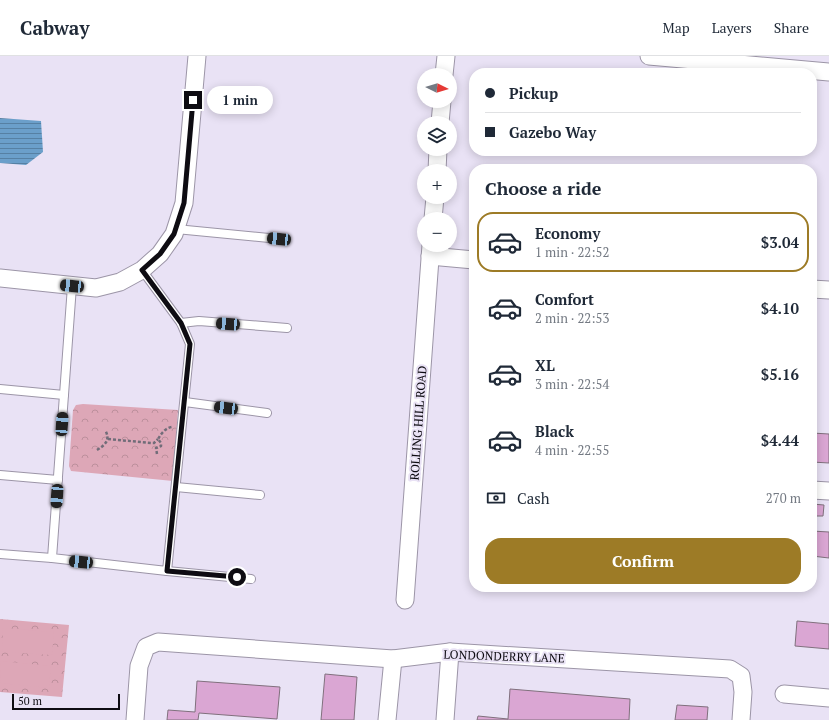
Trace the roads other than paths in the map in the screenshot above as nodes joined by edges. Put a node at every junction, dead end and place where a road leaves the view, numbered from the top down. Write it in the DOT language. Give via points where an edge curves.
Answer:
graph roads {
  1 [pos="197,56"];
  2 [pos="446,56"];
  3 [pos="649,56"];
  4 [pos="445,68"];
  5 [pos="784,68"];
  6 [pos="817,71"];
  7 [pos="829,72"];
  8 [pos="176,229"];
  9 [pos="279,239"];
  10 [pos="430,252"];
  11 [pos="435,252"];
  12 [pos="469,259"];
  13 [pos="142,270"];
  14 [pos="0,278"];
  15 [pos="72,286"];
  16 [pos="817,289"];
  17 [pos="829,290"];
  18 [pos="181,323"];
  19 [pos="287,328"];
  20 [pos="0,389"];
  21 [pos="64,395"];
  22 [pos="185,402"];
  23 [pos="267,413"];
  24 [pos="0,475"];
  25 [pos="58,480"];
  26 [pos="176,487"];
  27 [pos="817,490"];
  28 [pos="829,491"];
  29 [pos="260,495"];
  30 [pos="0,554"];
  31 [pos="52,558"];
  32 [pos="167,571"];
  33 [pos="251,579"];
  34 [pos="405,600"];
  35 [pos="450,652"];
  36 [pos="393,659"];
  37 [pos="784,694"];
  38 [pos="829,698"];
  39 [pos="135,720"];
  40 [pos="387,720"];
  41 [pos="445,720"];
  42 [pos="741,720"];
  1 -- 8 [label="street" via="184,203"];
  2 -- 4 [label="street"];
  3 -- 5 [label="street"];
  6 -- 7 [label="street"];
  8 -- 9 [label="lane"];
  8 -- 13 [label="street" via="160,254"];
  10 -- 34 [label="street, ROLLING HILL ROAD"];
  11 -- 12 [label="street"];
  13 -- 15 [label="street" via="120,282 96,288"];
  13 -- 18 [label="lane"];
  14 -- 15 [label="street"];
  15 -- 21 [label="lane"];
  16 -- 17 [label="street"];
  18 -- 19 [label="lane" via="200,321"];
  18 -- 22 [label="lane" via="190,344"];
  20 -- 21 [label="lane"];
  21 -- 25 [label="lane"];
  22 -- 23 [label="lane"];
  22 -- 26 [label="lane"];
  24 -- 25 [label="lane"];
  25 -- 31 [label="lane"];
  26 -- 29 [label="lane"];
  26 -- 32 [label="lane"];
  27 -- 28 [label="street"];
  30 -- 31 [label="lane"];
  31 -- 32 [label="lane"];
  32 -- 33 [label="lane"];
  35 -- 36 [label="street, LONDONDERRY LANE"];
  35 -- 41 [label="street"];
  35 -- 42 [label="street, LONDONDERRY LANE" via="730,669 741,676"];
  36 -- 39 [label="street, LONDONDERRY LANE" via="158,642 146,646 139,666"];
  36 -- 40 [label="street"];
  37 -- 38 [label="street"];
}
